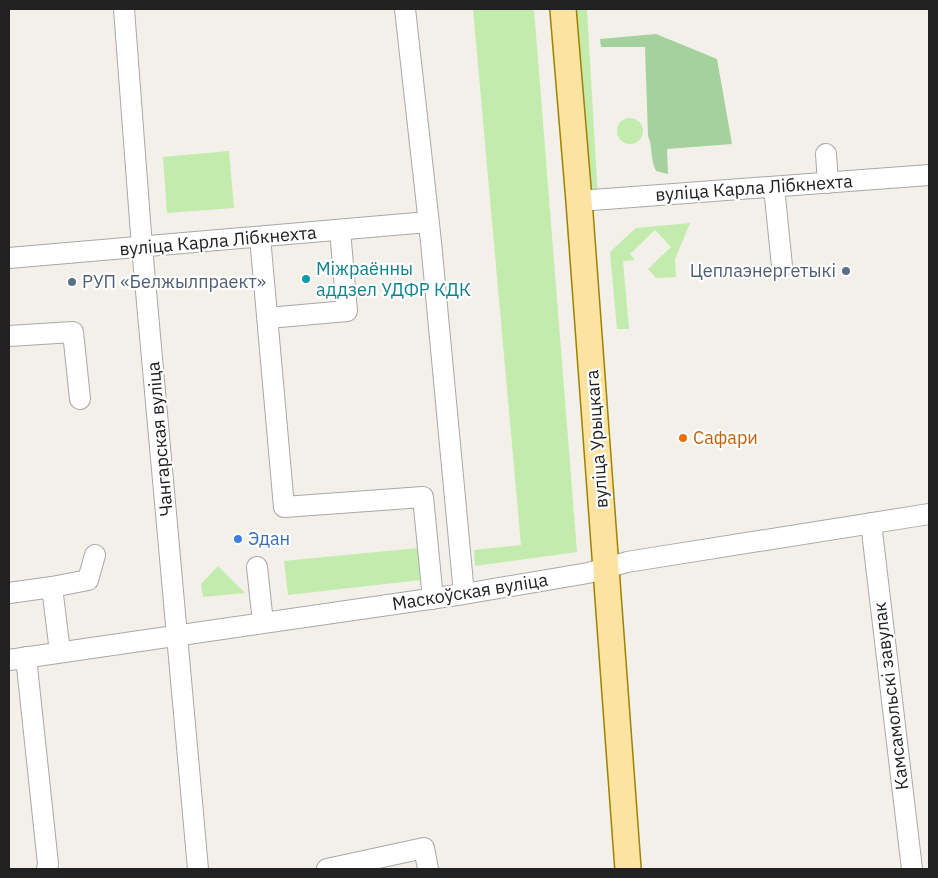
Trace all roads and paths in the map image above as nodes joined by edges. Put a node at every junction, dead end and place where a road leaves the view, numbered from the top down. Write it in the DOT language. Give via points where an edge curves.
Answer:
graph roads {
  1 [pos="124,9"];
  2 [pos="405,9"];
  3 [pos="563,9"];
  4 [pos="826,154"];
  5 [pos="929,175"];
  6 [pos="828,183"];
  7 [pos="774,186"];
  8 [pos="579,201"];
  9 [pos="428,222"];
  10 [pos="340,230"];
  11 [pos="260,237"];
  12 [pos="142,247"];
  13 [pos="9,258"];
  14 [pos="782,266"];
  15 [pos="268,318"];
  16 [pos="9,336"];
  17 [pos="80,399"];
  18 [pos="929,514"];
  19 [pos="871,522"];
  20 [pos="95,555"];
  21 [pos="257,567"];
  22 [pos="606,568"];
  23 [pos="52,587"];
  24 [pos="9,593"];
  25 [pos="464,594"];
  26 [pos="433,598"];
  27 [pos="263,623"];
  28 [pos="178,636"];
  29 [pos="60,652"];
  30 [pos="17,658"];
  31 [pos="46,869"];
  32 [pos="198,869"];
  33 [pos="327,869"];
  34 [pos="428,869"];
  35 [pos="628,869"];
  36 [pos="912,869"];
  1 -- 12 [label="street, Чангарская вуліца"];
  2 -- 9 [label="street"];
  3 -- 8 [label="main road, вуліца Урыцкага"];
  4 -- 6 [label="street"];
  5 -- 6 [label="street, вуліца Карла Лібкнехта"];
  6 -- 7 [label="street, вуліца Карла Лібкнехта"];
  7 -- 8 [label="street, вуліца Карла Лібкнехта"];
  7 -- 14 [label="street"];
  8 -- 22 [label="main road, вуліца Урыцкага"];
  9 -- 10 [label="street, вуліца Карла Лібкнехта"];
  9 -- 25 [label="street"];
  10 -- 11 [label="street, вуліца Карла Лібкнехта"];
  10 -- 15 [label="street" via="347,311"];
  11 -- 12 [label="street, вуліца Карла Лібкнехта"];
  11 -- 15 [label="street"];
  12 -- 13 [label="street, вуліца Карла Лібкнехта"];
  12 -- 28 [label="street, Чангарская вуліца"];
  15 -- 26 [label="street" via="284,507 423,497"];
  16 -- 17 [label="street" via="73,332"];
  18 -- 19 [label="street, Маскоўская вуліца"];
  19 -- 22 [label="street, Маскоўская вуліца"];
  19 -- 36 [label="street, Камсамольскі завулак"];
  20 -- 23 [label="street" via="88,580"];
  21 -- 27 [label="street"];
  22 -- 25 [label="street, Маскоўская вуліца"];
  22 -- 35 [label="main road, вуліца Урыцкага"];
  23 -- 24 [label="street"];
  23 -- 29 [label="street"];
  25 -- 26 [label="street, Маскоўская вуліца"];
  26 -- 27 [label="street, Маскоўская вуліца"];
  27 -- 28 [label="street, Маскоўская вуліца"];
  28 -- 29 [label="street, Маскоўская вуліца"];
  28 -- 32 [label="street, Чангарская вуліца"];
  29 -- 30 [label="street, Маскоўская вуліца"];
  30 -- 31 [label="street" via="48,864"];
  33 -- 34 [label="street" via="424,848"];
}
